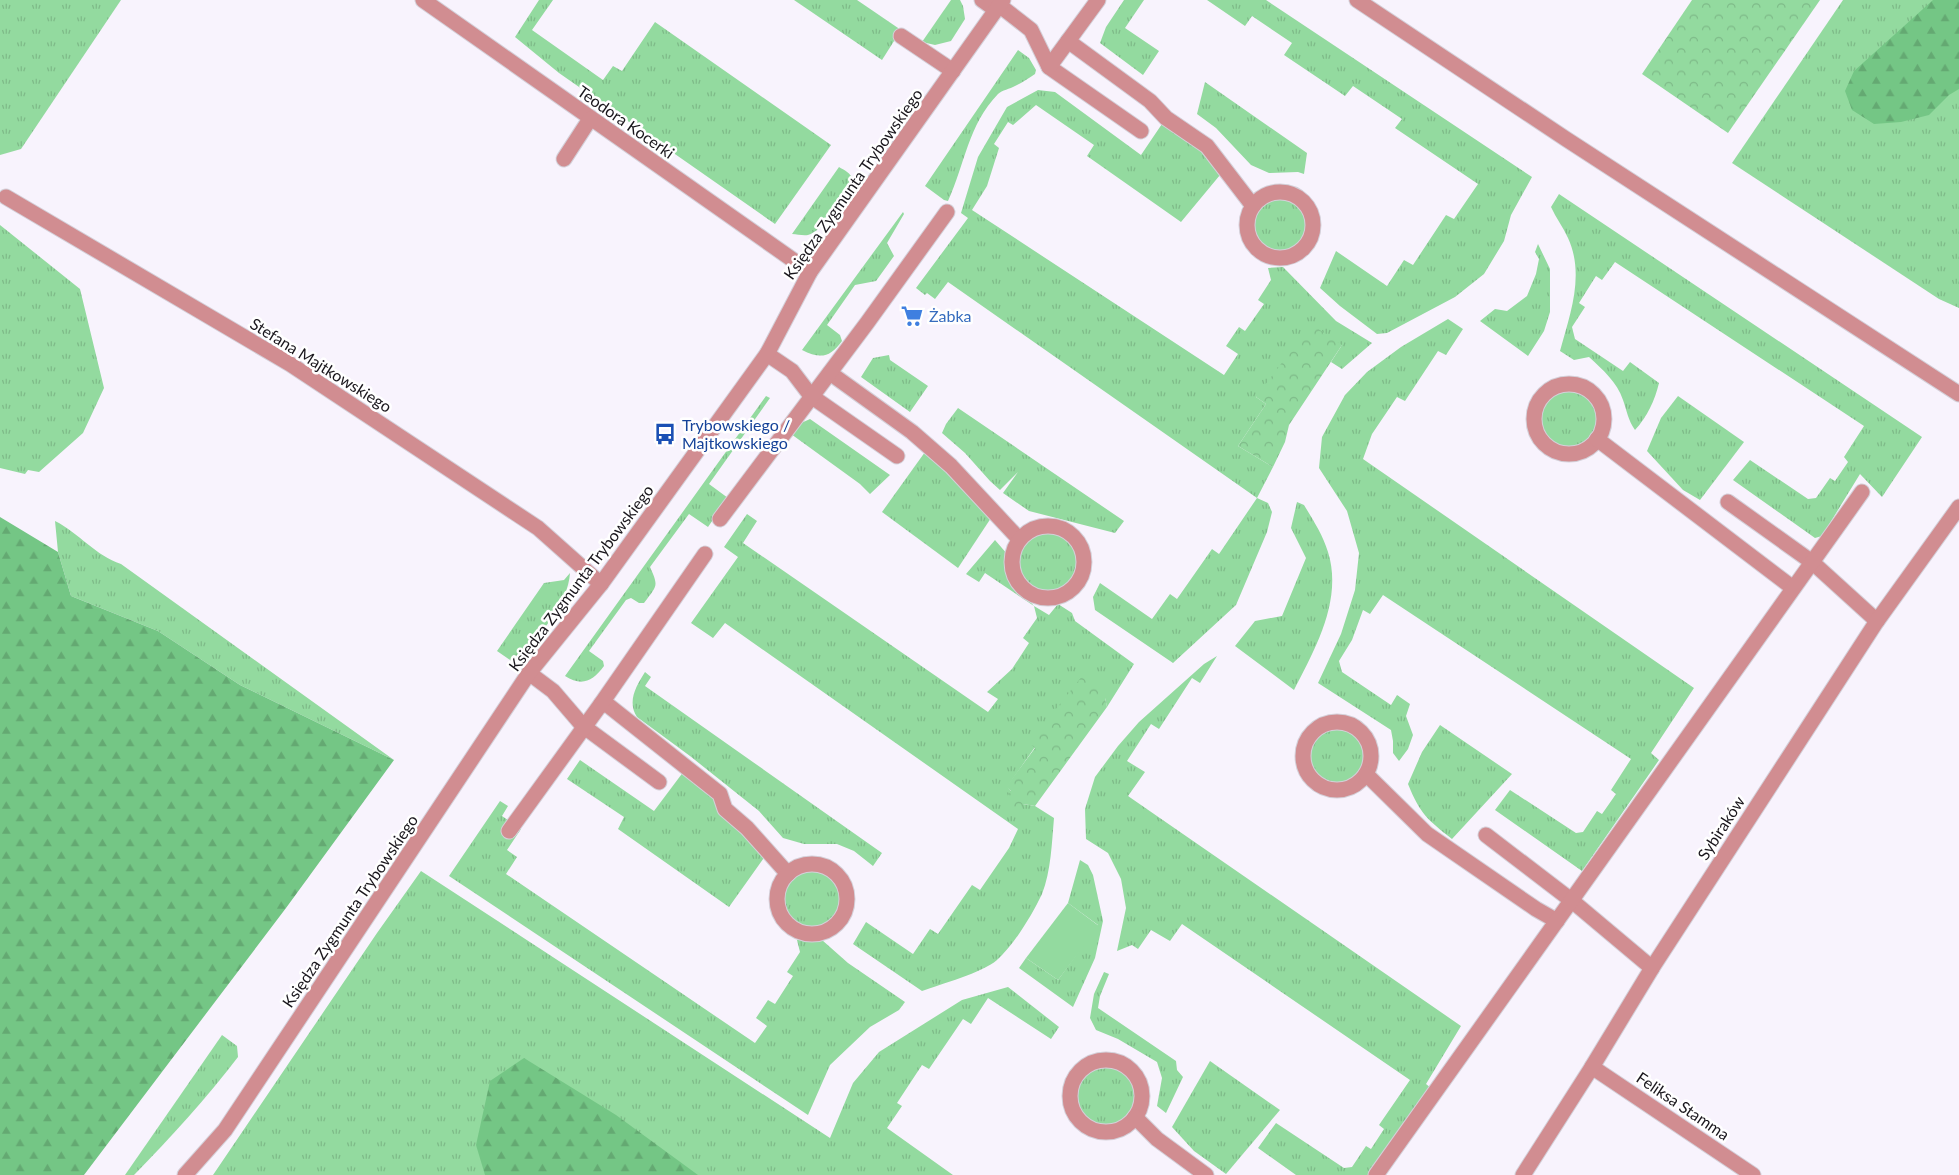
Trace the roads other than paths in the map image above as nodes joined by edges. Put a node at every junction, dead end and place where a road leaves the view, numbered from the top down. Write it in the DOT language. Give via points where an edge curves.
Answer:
graph roads {
  1 [pos="423,0"];
  2 [pos="982,0"];
  3 [pos="1098,0"];
  4 [pos="1357,0"];
  5 [pos="999,5"];
  6 [pos="901,36"];
  7 [pos="1068,40"];
  8 [pos="1049,67"];
  9 [pos="953,72"];
  10 [pos="590,119"];
  11 [pos="1141,131"];
  12 [pos="564,159"];
  13 [pos="6,197"];
  14 [pos="1253,206"];
  15 [pos="947,212"];
  16 [pos="810,272"];
  17 [pos="767,354"];
  18 [pos="830,373"];
  19 [pos="1959,394"];
  20 [pos="811,396"];
  21 [pos="1597,439"];
  22 [pos="897,456"];
  23 [pos="1862,492"];
  24 [pos="1728,502"];
  25 [pos="1959,506"];
  26 [pos="720,519"];
  27 [pos="1019,540"];
  28 [pos="705,554"];
  29 [pos="1812,562"];
  30 [pos="601,584"];
  31 [pos="1793,588"];
  32 [pos="1877,621"];
  33 [pos="529,673"];
  34 [pos="601,704"];
  35 [pos="583,726"];
  36 [pos="1366,774"];
  37 [pos="659,782"];
  38 [pos="509,831"];
  39 [pos="1486,835"];
  40 [pos="788,874"];
  41 [pos="1571,900"];
  42 [pos="1557,921"];
  43 [pos="1652,968"];
  44 [pos="1592,1067"];
  45 [pos="1135,1117"];
  46 [pos="185,1175"];
  47 [pos="1206,1175"];
  48 [pos="1376,1175"];
  49 [pos="1523,1175"];
  50 [pos="1753,1175"];
  1 -- 10 [label="street, Teodora Kocerki"];
  2 -- 5 [label="street"];
  3 -- 7 [label="street"];
  4 -- 19 [label="street"];
  5 -- 8 [label="street" via="1031,30"];
  5 -- 9 [label="street, Księdza Zygmunta Trybowskiego"];
  6 -- 9 [label="street"];
  7 -- 8 [label="street"];
  7 -- 14 [label="street" via="1150,101 1166,118 1207,146"];
  8 -- 11 [label="street"];
  9 -- 16 [label="street, Księdza Zygmunta Trybowskiego"];
  10 -- 12 [label="street"];
  10 -- 16 [label="street, Teodora Kocerki"];
  13 -- 30 [label="street, Stefana Majtkowskiego" via="290,364 538,528"];
  14 -- 14 [label="street" via="1270,194 1292,194 1309,208 1313,224 1310,240 1299,252 1284,259 1263,254 1249,238 1248,216"];
  15 -- 18 [label="street"];
  16 -- 17 [label="street, Księdza Zygmunta Trybowskiego"];
  17 -- 20 [label="street" via="792,371"];
  17 -- 30 [label="street, Księdza Zygmunta Trybowskiego"];
  18 -- 20 [label="street"];
  18 -- 27 [label="street" via="912,432 951,466"];
  20 -- 22 [label="street"];
  20 -- 26 [label="street"];
  21 -- 21 [label="street" via="1579,452 1562,452 1546,446 1539,437 1534,416 1543,395 1563,384 1586,388 1601,405 1604,417"];
  21 -- 31 [label="street"];
  23 -- 29 [label="street"];
  24 -- 29 [label="street"];
  25 -- 32 [label="street, Sybiraków"];
  27 -- 27 [label="street" via="1012,559 1016,578 1022,587 1039,597 1049,598 1060,596 1077,584 1085,563 1081,546 1071,533 1050,525 1038,527"];
  28 -- 34 [label="street"];
  29 -- 31 [label="street"];
  29 -- 32 [label="street"];
  30 -- 33 [label="street, Księdza Zygmunta Trybowskiego"];
  31 -- 41 [label="street"];
  32 -- 43 [label="street, Sybiraków"];
  33 -- 35 [label="street" via="553,690"];
  33 -- 46 [label="street, Księdza Zygmunta Trybowskiego" via="225,1130"];
  34 -- 35 [label="street"];
  34 -- 40 [label="street" via="609,706 720,794 725,809 747,828"];
  35 -- 37 [label="street"];
  35 -- 38 [label="street"];
  36 -- 36 [label="street" via="1372,754 1370,743 1356,726 1330,722 1316,729 1308,738 1303,761 1315,782 1325,788 1348,789"];
  36 -- 42 [label="street" via="1427,834"];
  39 -- 41 [label="street"];
  40 -- 40 [label="street" via="781,882 778,898 781,915 787,924 801,932 818,934 838,924 848,902 841,879 833,870 810,864"];
  41 -- 42 [label="street"];
  41 -- 43 [label="street"];
  42 -- 48 [label="street"];
  43 -- 44 [label="street, Sybiraków"];
  44 -- 49 [label="street, Sybiraków"];
  44 -- 50 [label="street, Feliksa Stamma"];
  45 -- 45 [label="street" via="1142,1096 1137,1079 1127,1066 1112,1060 1095,1061 1076,1074 1069,1096 1071,1107 1084,1126 1106,1132 1128,1125"];
  45 -- 47 [label="street" via="1157,1139"];
}
